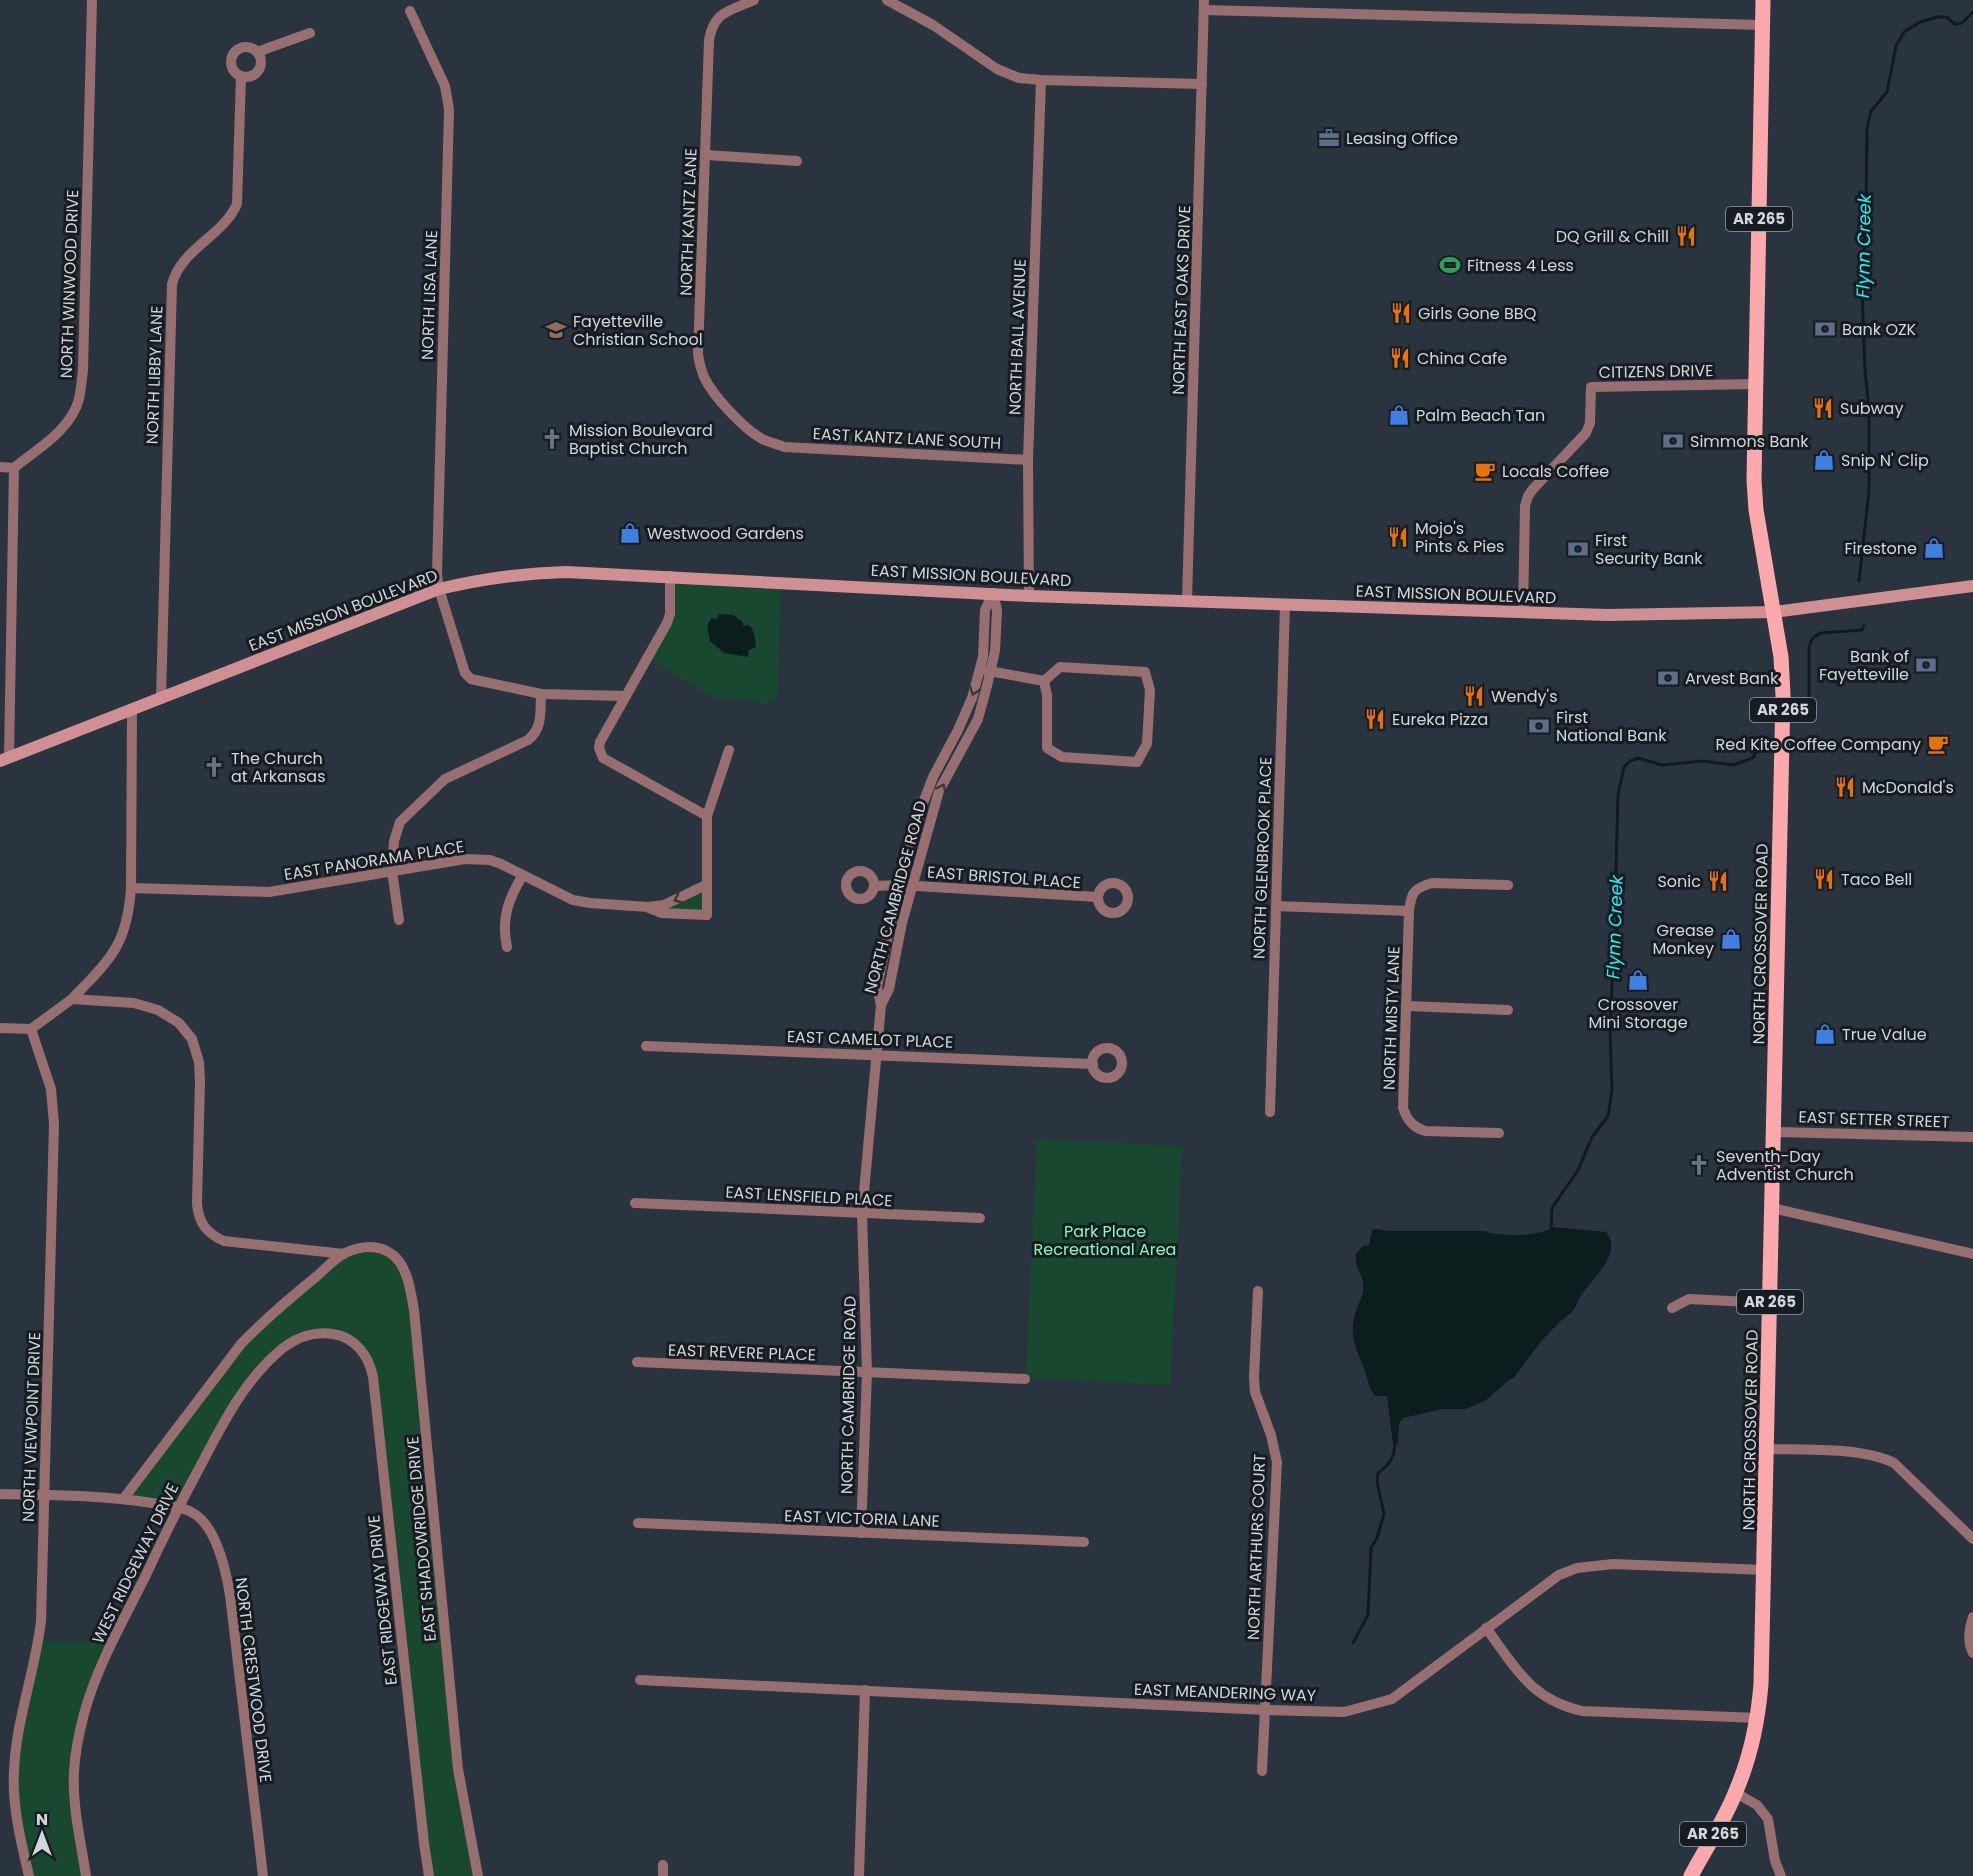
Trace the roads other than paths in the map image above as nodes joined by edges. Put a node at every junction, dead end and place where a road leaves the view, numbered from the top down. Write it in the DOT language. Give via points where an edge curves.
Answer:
graph roads {
  1 [pos="92,0"];
  2 [pos="754,0"];
  3 [pos="887,0"];
  4 [pos="1763,0"];
  5 [pos="1204,5"];
  6 [pos="410,11"];
  7 [pos="1762,25"];
  8 [pos="310,33"];
  9 [pos="257,52"];
  10 [pos="242,76"];
  11 [pos="1041,80"];
  12 [pos="1202,84"];
  13 [pos="706,154"];
  14 [pos="797,161"];
  15 [pos="1755,384"];
  16 [pos="784,447"];
  17 [pos="1028,460"];
  18 [pos="0,468"];
  19 [pos="14,468"];
  20 [pos="670,576"];
  21 [pos="1973,586"];
  22 [pos="439,589"];
  23 [pos="993,593"];
  24 [pos="1029,596"];
  25 [pos="1187,601"];
  26 [pos="1285,604"];
  27 [pos="1774,612"];
  28 [pos="1522,613"];
  29 [pos="986,670"];
  30 [pos="1044,681"];
  31 [pos="541,694"];
  32 [pos="626,696"];
  33 [pos="161,699"];
  34 [pos="132,711"];
  35 [pos="729,750"];
  36 [pos="5,759"];
  37 [pos="707,816"];
  38 [pos="392,871"];
  39 [pos="523,875"];
  40 [pos="706,885"];
  41 [pos="900,885"];
  42 [pos="1508,885"];
  43 [pos="874,886"];
  44 [pos="912,886"];
  45 [pos="131,888"];
  46 [pos="1097,897"];
  47 [pos="1276,906"];
  48 [pos="648,907"];
  49 [pos="1409,911"];
  50 [pos="399,920"];
  51 [pos="507,947"];
  52 [pos="72,999"];
  53 [pos="881,1005"];
  54 [pos="1407,1006"];
  55 [pos="1508,1010"];
  56 [pos="0,1028"];
  57 [pos="31,1029"];
  58 [pos="646,1046"];
  59 [pos="876,1054"];
  60 [pos="1093,1064"];
  61 [pos="1270,1112"];
  62 [pos="1774,1132"];
  63 [pos="1499,1133"];
  64 [pos="1973,1137"];
  65 [pos="635,1203"];
  66 [pos="1772,1208"];
  67 [pos="862,1214"];
  68 [pos="981,1218"];
  69 [pos="344,1254"];
  70 [pos="1973,1254"];
  71 [pos="1258,1291"];
  72 [pos="1770,1303"];
  73 [pos="1672,1308"];
  74 [pos="340,1335"];
  75 [pos="637,1362"];
  76 [pos="867,1372"];
  77 [pos="1025,1379"];
  78 [pos="1767,1449"];
  79 [pos="0,1494"];
  80 [pos="44,1495"];
  81 [pos="124,1498"];
  82 [pos="178,1507"];
  83 [pos="638,1523"];
  84 [pos="861,1533"];
  85 [pos="1973,1539"];
  86 [pos="1084,1542"];
  87 [pos="1765,1570"];
  88 [pos="1973,1617"];
  89 [pos="1485,1628"];
  90 [pos="1973,1653"];
  91 [pos="640,1680"];
  92 [pos="865,1690"];
  93 [pos="1265,1710"];
  94 [pos="1758,1718"];
  95 [pos="1262,1771"];
  96 [pos="1736,1792"];
  97 [pos="29,1876"];
  98 [pos="86,1876"];
  99 [pos="263,1876"];
  100 [pos="429,1876"];
  101 [pos="478,1876"];
  102 [pos="859,1876"];
  103 [pos="1690,1876"];
  104 [pos="1780,1876"];
  1 -- 19 [label="street, NORTH WINWOOD DRIVE" via="83,370 79,400 69,420"];
  2 -- 13 [label="street, NORTH KANTZ LANE" via="722,14 711,30"];
  3 -- 11 [label="street" via="997,69 1019,78"];
  4 -- 7 [label="main road, NORTH CROSSOVER ROAD / AR 265"];
  5 -- 7 [label="street"];
  5 -- 12 [label="street, NORTH EAST OAKS DRIVE"];
  6 -- 22 [label="street, NORTH LISA LANE" via="445,86 449,109"];
  7 -- 15 [label="main road, NORTH CROSSOVER ROAD / AR 265"];
  8 -- 9 [label="street, NORTH LIBBY LANE"];
  9 -- 10 [label="street" via="261,61 258,70"];
  9 -- 10 [label="street, NORTH LIBBY LANE" via="245,47 233,53 232,67"];
  10 -- 33 [label="street, NORTH LIBBY LANE" via="237,204 226,222 178,269 172,284"];
  11 -- 12 [label="street"];
  11 -- 17 [label="street, NORTH BALL AVENUE"];
  12 -- 25 [label="street, NORTH EAST OAKS DRIVE"];
  13 -- 14 [label="street"];
  13 -- 16 [label="street, NORTH KANTZ LANE" via="700,367 713,392 742,423 762,439"];
  15 -- 27 [label="main road, NORTH CROSSOVER ROAD / AR 265" via="1756,510"];
  15 -- 28 [label="street, CITIZENS DRIVE" via="1591,387 1586,433 1533,489 1524,506"];
  16 -- 17 [label="street, EAST KANTZ LANE SOUTH"];
  17 -- 24 [label="street, NORTH BALL AVENUE"];
  18 -- 19 [label="street"];
  19 -- 36 [label="street"];
  20 -- 22 [label="main road, EAST MISSION BOULEVARD" via="540,573 493,577"];
  20 -- 23 [label="main road, EAST MISSION BOULEVARD"];
  20 -- 32 [label="street" via="667,623"];
  21 -- 27 [label="main road, EAST MISSION BOULEVARD"];
  22 -- 31 [label="street, NORTH LISA LANE" via="465,673 471,679"];
  22 -- 33 [label="main road, EAST MISSION BOULEVARD"];
  23 -- 24 [label="main road, EAST MISSION BOULEVARD"];
  23 -- 29 [label="street, NORTH CAMBRIDGE ROAD" via="985,610"];
  24 -- 25 [label="main road, EAST MISSION BOULEVARD"];
  25 -- 26 [label="main road, EAST MISSION BOULEVARD"];
  26 -- 28 [label="main road, EAST MISSION BOULEVARD"];
  26 -- 47 [label="street, NORTH GLENBROOK PLACE"];
  27 -- 28 [label="main road, EAST MISSION BOULEVARD"];
  27 -- 62 [label="main road, NORTH CROSSOVER ROAD / AR 265" via="1783,694"];
  29 -- 30 [label="street"];
  29 -- 41 [label="street, NORTH CAMBRIDGE ROAD, one-way" via="933,777"];
  44 -- 29 [label="street, NORTH CAMBRIDGE ROAD, one-way" via="939,791 978,719"];
  30 -- 30 [label="street" via="1060,668 1145,672 1150,690 1147,744 1137,762 1062,757 1047,748"];
  31 -- 32 [label="street"];
  31 -- 38 [label="street" via="535,734 445,779 400,822"];
  32 -- 37 [label="street" via="600,742 600,754"];
  33 -- 34 [label="main road, EAST MISSION BOULEVARD"];
  34 -- 36 [label="main road, EAST MISSION BOULEVARD"];
  34 -- 45 [label="street"];
  35 -- 37 [label="street"];
  37 -- 40 [label="street"];
  38 -- 39 [label="street, EAST PANORAMA PLACE" via="478,858"];
  38 -- 45 [label="street, EAST PANORAMA PLACE" via="269,892"];
  38 -- 50 [label="street"];
  39 -- 48 [label="street, EAST PANORAMA PLACE" via="573,900"];
  39 -- 51 [label="street" via="506,909"];
  40 -- 48 [label="street, EAST PANORAMA PLACE, one-way" via="664,905"];
  40 -- 48 [label="street, EAST PANORAMA PLACE" via="706,915 662,913"];
  41 -- 43 [label="street, EAST BRISTOL PLACE"];
  41 -- 44 [label="street, EAST BRISTOL PLACE"];
  41 -- 53 [label="street, NORTH CAMBRIDGE ROAD" via="877,987"];
  42 -- 49 [label="street" via="1432,883 1414,891"];
  44 -- 46 [label="street, EAST BRISTOL PLACE"];
  44 -- 53 [label="street, NORTH CAMBRIDGE ROAD" via="889,989"];
  45 -- 52 [label="street" via="130,912 117,948"];
  47 -- 49 [label="street"];
  47 -- 61 [label="street, NORTH GLENBROOK PLACE"];
  49 -- 54 [label="street, NORTH MISTY LANE"];
  52 -- 57 [label="street"];
  52 -- 69 [label="street" via="134,1003 158,1010 179,1023 192,1039 200,1081 196,1204 198,1217 212,1236 224,1241"];
  53 -- 59 [label="street, NORTH CAMBRIDGE ROAD"];
  54 -- 55 [label="street"];
  54 -- 63 [label="street, NORTH MISTY LANE" via="1403,1108 1411,1123 1425,1131"];
  56 -- 57 [label="street"];
  57 -- 80 [label="street, NORTH VIEWPOINT DRIVE" via="51,1089 54,1124"];
  58 -- 59 [label="street, EAST CAMELOT PLACE"];
  59 -- 60 [label="street, EAST CAMELOT PLACE"];
  59 -- 67 [label="street, NORTH CAMBRIDGE ROAD"];
  62 -- 64 [label="street, EAST SETTER STREET"];
  62 -- 66 [label="main road, NORTH CROSSOVER ROAD / AR 265"];
  65 -- 67 [label="street, EAST LENSFIELD PLACE"];
  66 -- 70 [label="street"];
  66 -- 72 [label="main road, NORTH CROSSOVER ROAD / AR 265"];
  67 -- 68 [label="street, EAST LENSFIELD PLACE"];
  67 -- 76 [label="street, NORTH CAMBRIDGE ROAD"];
  69 -- 81 [label="street" via="241,1344"];
  69 -- 101 [label="street, EAST SHADOWRIDGE DRIVE" via="379,1247 395,1256 410,1287 458,1769"];
  71 -- 93 [label="street, NORTH ARTHURS COURT" via="1255,1392 1277,1462"];
  72 -- 73 [label="street" via="1689,1299"];
  72 -- 78 [label="main road, NORTH CROSSOVER ROAD / AR 265"];
  74 -- 82 [label="street, WEST RIDGEWAY DRIVE" via="321,1332 302,1336 264,1367 232,1405"];
  74 -- 100 [label="street, EAST RIDGEWAY DRIVE" via="356,1343 366,1355 373,1377"];
  75 -- 76 [label="street, EAST REVERE PLACE"];
  76 -- 77 [label="street, EAST REVERE PLACE"];
  76 -- 84 [label="street, NORTH CAMBRIDGE ROAD"];
  78 -- 85 [label="street" via="1881,1456 1894,1463"];
  78 -- 87 [label="main road, NORTH CROSSOVER ROAD / AR 265"];
  79 -- 80 [label="street"];
  80 -- 81 [label="street"];
  80 -- 97 [label="street, NORTH VIEWPOINT DRIVE" via="39,1641 17,1739 14,1772 17,1820"];
  81 -- 82 [label="street"];
  82 -- 98 [label="street, WEST RIDGEWAY DRIVE" via="96,1679 77,1743 75,1798"];
  82 -- 99 [label="street, NORTH CRESTWOOD DRIVE" via="197,1516 209,1529 228,1582"];
  83 -- 84 [label="street, EAST VICTORIA LANE"];
  84 -- 86 [label="street, EAST VICTORIA LANE"];
  87 -- 89 [label="street, EAST MEANDERING WAY" via="1613,1564 1577,1568 1559,1575"];
  87 -- 94 [label="main road, NORTH CROSSOVER ROAD / AR 265"];
  88 -- 90 [label="street" via="1969,1635"];
  89 -- 93 [label="street, EAST MEANDERING WAY" via="1392,1699 1344,1712"];
  89 -- 94 [label="street" via="1527,1683 1566,1707 1582,1711"];
  91 -- 92 [label="street, EAST MEANDERING WAY"];
  92 -- 93 [label="street, EAST MEANDERING WAY"];
  92 -- 102 [label="street"];
  93 -- 95 [label="street, NORTH ARTHURS COURT"];
  94 -- 96 [label="main road, NORTH CROSSOVER ROAD / AR 265"];
  96 -- 103 [label="main road, NORTH CROSSOVER ROAD / AR 265"];
  96 -- 104 [label="street" via="1757,1805 1768,1819"];
}
